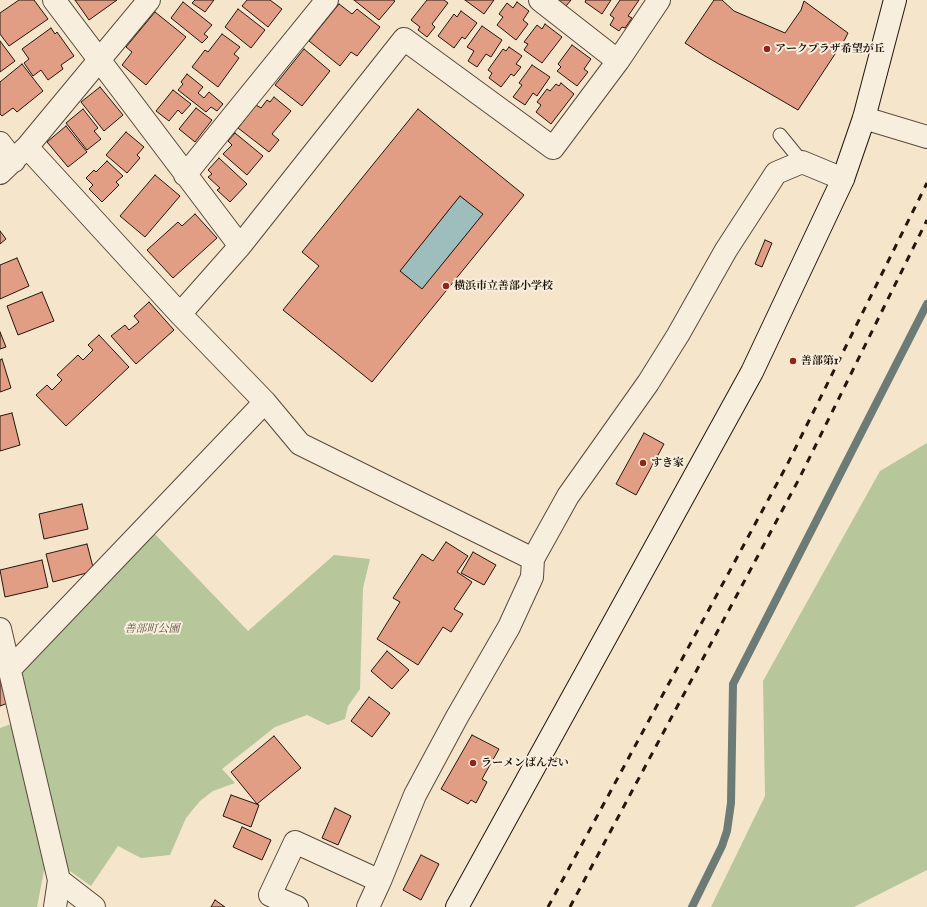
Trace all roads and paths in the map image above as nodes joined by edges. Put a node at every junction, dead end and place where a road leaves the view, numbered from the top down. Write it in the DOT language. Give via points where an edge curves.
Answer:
graph roads {
  1 [pos="54,0"];
  2 [pos="149,0"];
  3 [pos="327,0"];
  4 [pos="540,0"];
  5 [pos="659,0"];
  6 [pos="895,0"];
  7 [pos="98,60"];
  8 [pos="618,61"];
  9 [pos="864,118"];
  10 [pos="780,135"];
  11 [pos="927,138"];
  12 [pos="0,143"];
  13 [pos="13,160"];
  14 [pos="802,162"];
  15 [pos="185,175"];
  16 [pos="843,179"];
  17 [pos="240,246"];
  18 [pos="180,314"];
  19 [pos="265,402"];
  20 [pos="533,559"];
  21 [pos="1,638"];
  22 [pos="10,669"];
  23 [pos="59,880"];
  24 [pos="380,881"];
  25 [pos="55,907"];
  26 [pos="94,907"];
  27 [pos="297,907"];
  28 [pos="368,907"];
  29 [pos="457,907"];
  1 -- 7 [label="street"];
  2 -- 7 [label="street"];
  3 -- 15 [label="street"];
  4 -- 8 [label="street"];
  5 -- 8 [label="street"];
  6 -- 9 [label="street"];
  7 -- 13 [label="street"];
  7 -- 15 [label="street"];
  8 -- 17 [label="street" via="553,148 404,39"];
  9 -- 11 [label="street"];
  9 -- 16 [label="street"];
  10 -- 14 [label="lane"];
  12 -- 13 [label="street"];
  13 -- 18 [label="street"];
  14 -- 16 [label="street"];
  14 -- 20 [label="street" via="776,173 726,250 648,383 568,496"];
  15 -- 17 [label="street"];
  16 -- 29 [label="street" via="752,372"];
  17 -- 18 [label="street"];
  18 -- 19 [label="street"];
  19 -- 20 [label="street" via="300,444"];
  19 -- 22 [label="street"];
  20 -- 24 [label="street" via="532,577 509,627 415,796"];
  21 -- 22 [label="street"];
  22 -- 23 [label="street"];
  23 -- 25 [label="street"];
  23 -- 26 [label="street"];
  24 -- 27 [label="street" via="295,842 270,895"];
  24 -- 28 [label="street"];
}
